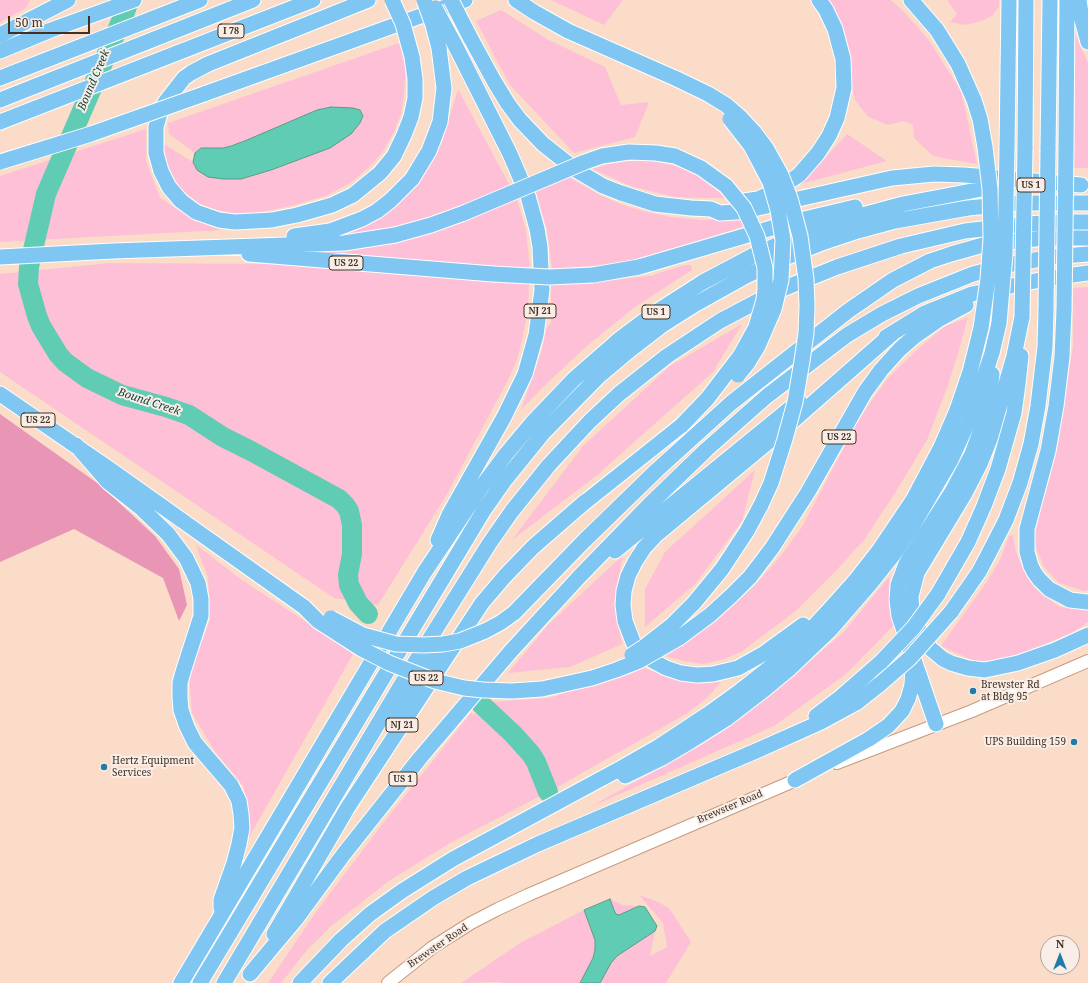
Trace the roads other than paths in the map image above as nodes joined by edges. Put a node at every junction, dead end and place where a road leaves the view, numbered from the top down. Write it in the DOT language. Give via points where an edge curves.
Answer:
graph roads {
  1 [pos="68,0"];
  2 [pos="110,0"];
  3 [pos="134,0"];
  4 [pos="200,0"];
  5 [pos="253,0"];
  6 [pos="313,0"];
  7 [pos="368,0"];
  8 [pos="392,0"];
  9 [pos="424,0"];
  10 [pos="431,0"];
  11 [pos="451,0"];
  12 [pos="465,0"];
  13 [pos="516,0"];
  14 [pos="819,0"];
  15 [pos="911,0"];
  16 [pos="1009,0"];
  17 [pos="1026,0"];
  18 [pos="1050,0"];
  19 [pos="1067,0"];
  20 [pos="1079,0"];
  21 [pos="51,30"];
  22 [pos="0,35"];
  23 [pos="1088,42"];
  24 [pos="0,51"];
  25 [pos="0,78"];
  26 [pos="677,79"];
  27 [pos="0,100"];
  28 [pos="0,122"];
  29 [pos="0,162"];
  30 [pos="1084,185"];
  31 [pos="982,189"];
  32 [pos="1088,203"];
  33 [pos="711,209"];
  34 [pos="1088,222"];
  35 [pos="1088,238"];
  36 [pos="265,246"];
  37 [pos="199,248"];
  38 [pos="1088,254"];
  39 [pos="0,257"];
  40 [pos="1088,274"];
  41 [pos="1035,281"];
  42 [pos="1022,317"];
  43 [pos="999,323"];
  44 [pos="894,332"];
  45 [pos="0,394"];
  46 [pos="682,425"];
  47 [pos="76,445"];
  48 [pos="586,501"];
  49 [pos="424,573"];
  50 [pos="565,593"];
  51 [pos="842,596"];
  52 [pos="1088,602"];
  53 [pos="304,606"];
  54 [pos="675,632"];
  55 [pos="1088,635"];
  56 [pos="911,651"];
  57 [pos="1088,661"];
  58 [pos="936,724"];
  59 [pos="756,751"];
  60 [pos="795,780"];
  61 [pos="310,838"];
  62 [pos="487,840"];
  63 [pos="220,917"];
  64 [pos="248,978"];
  65 [pos="181,983"];
  66 [pos="200,983"];
  67 [pos="224,983"];
  68 [pos="300,983"];
  69 [pos="330,983"];
  70 [pos="388,983"];
  1 -- 22 [label="highway"];
  2 -- 21 [label="highway"];
  3 -- 21 [label="highway"];
  4 -- 25 [label="highway"];
  5 -- 27 [label="highway, I 78"];
  6 -- 28 [label="highway, I 78"];
  7 -- 8 [label="highway, bridge" via="208,64 184,78 166,101 156,127 156,154 161,171 169,187 181,201 196,212 219,220 272,220 332,205 353,195 380,173 394,156 404,135 415,98 412,58 403,24"];
  9 -- 36 [label="highway, bridge" via="434,25 444,88 440,122 429,151 419,168 405,187 381,208 354,223 330,231 277,238"];
  10 -- 49 [label="highway, NJ 21, bridge" via="526,190 540,247 542,290 536,335 525,374 449,516"];
  11 -- 33 [label="highway, bridge" via="494,81 516,114 543,144 566,163 603,186 637,199 672,206"];
  12 -- 29 [label="highway, bridge" via="110,127"];
  13 -- 26 [label="highway, NJ 21" via="568,31"];
  14 -- 33 [label="highway" via="835,29 843,59 842,98 834,128 812,161 784,186 758,199 719,205"];
  15 -- 51 [label="highway, bridge" via="937,30 958,64 980,119 990,184 991,239 988,279 981,328 973,360 950,428 913,500 876,555"];
  16 -- 43 [label="highway, bridge" via="1005,254"];
  17 -- 42 [label="highway, bridge"];
  18 -- 59 [label="highway, bridge" via="1045,347 1035,425 1013,502 979,572 951,612 910,658 864,697 843,710"];
  19 -- 52 [label="highway, bridge" via="1062,357 1048,451 1027,529 1026,552 1030,566 1049,589 1070,600"];
  20 -- 23 [label="highway"];
  21 -- 24 [label="highway"];
  26 -- 46 [label="highway, NJ 21, bridge" via="711,101 745,138 773,191 783,240 779,290 771,319 758,346 747,364 720,394"];
  26 -- 54 [label="highway, bridge" via="726,105 758,136 776,164 794,211 800,236 807,293 807,319 804,354 795,402 775,471 761,505 722,569 694,603"];
  30 -- 31 [label="highway, US 1"];
  30 -- 33 [label="highway" via="964,175 920,175 880,181 749,210 720,213"];
  31 -- 37 [label="highway, US 22, bridge" via="928,193 824,214 638,267 593,275 549,277 493,274 278,257"];
  31 -- 49 [label="highway, US 1" via="893,207 808,232 728,269 653,314 589,365 532,423 493,471"];
  32 -- 66 [label="highway" via="1014,204 950,211 895,221 819,244 746,276 694,305 661,326 599,376 530,448 476,522"];
  34 -- 61 [label="highway" via="1043,222 979,229 922,240 857,259 756,301 702,332 649,369 576,435 512,511 447,610"];
  35 -- 53 [label="highway, bridge" via="1043,238 983,245 930,261 893,280 842,315 731,403 584,540 514,613 485,631 460,641 424,645 396,644 363,635 322,612"];
  36 -- 37 [label="highway"];
  36 -- 46 [label="highway, bridge" via="331,244 394,235 464,213 602,156 624,152 675,156 702,168 726,186 744,208 757,236 765,268 764,300 756,327 740,356 715,390"];
  37 -- 39 [label="highway, US 22"];
  38 -- 50 [label="highway, US 1" via="1021,262 973,274 899,305 847,335 782,383 737,421 621,533"];
  40 -- 41 [label="highway, US 22"];
  41 -- 44 [label="highway" via="963,297 925,313"];
  41 -- 54 [label="highway, US 22" via="956,310 922,331 896,352 870,384 804,499 750,577 710,615"];
  42 -- 55 [label="highway" via="1014,356 990,439 964,495 917,573 911,596 912,612 921,635 931,649 959,667 972,669 1018,663"];
  42 -- 59 [label="highway, bridge" via="1021,360 1009,432 977,524 959,560 914,627 881,662 825,710"];
  43 -- 56 [label="highway" via="984,423 953,490 906,564 898,585 897,608"];
  43 -- 62 [label="highway" via="972,412 951,460 905,538 866,590 830,630 765,689 726,719 691,741 513,833"];
  44 -- 50 [label="highway" via="823,381"];
  44 -- 51 [label="highway" via="653,538 639,554 631,569 624,591 623,605 630,635 646,657 673,671 705,675 730,671 754,660"];
  45 -- 47 [label="highway, US 22"];
  46 -- 48 [label="highway, NJ 21"];
  47 -- 53 [label="highway, US 22"];
  47 -- 63 [label="highway" via="108,482 168,534 190,565 198,583 202,599 201,616 181,678 181,710 195,743 231,784 239,801 242,828 234,863 221,900"];
  48 -- 61 [label="highway" via="504,565 480,591"];
  48 -- 64 [label="highway, NJ 21" via="533,547 482,602 348,807"];
  49 -- 63 [label="highway, US 1"];
  50 -- 64 [label="highway, US 1" via="511,651 420,758"];
  51 -- 62 [label="highway" via="787,653 708,714 629,764"];
  53 -- 54 [label="highway, US 22, bridge" via="318,621 389,663 435,681 503,691 542,689 567,684 597,673"];
  56 -- 58 [label="highway"];
  56 -- 60 [label="highway" via="911,692 902,711 876,734"];
  57 -- 58 [label="street, Brewster Road"];
  58 -- 60 [label="street, Brewster Road"];
  59 -- 69 [label="highway" via="538,844 461,881 416,908 385,931"];
  60 -- 70 [label="street, Brewster Road" via="498,909 445,939"];
  61 -- 67 [label="highway"];
  62 -- 68 [label="highway" via="435,869 385,903 340,940"];
  63 -- 65 [label="highway, US 1"];
}
